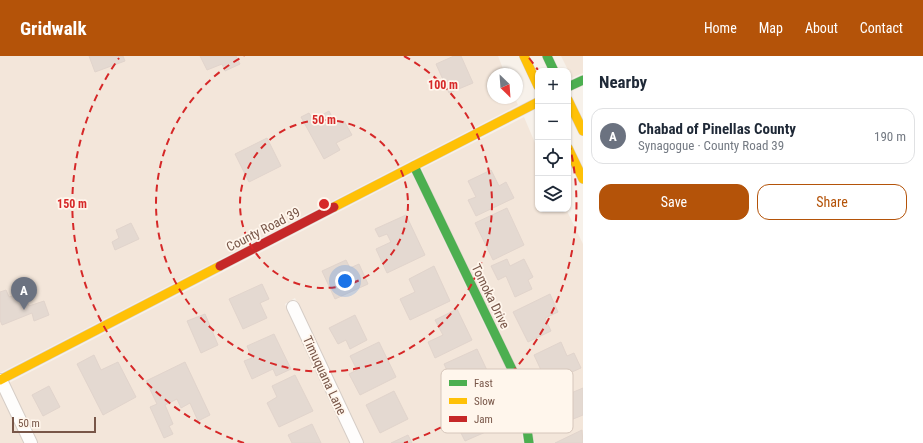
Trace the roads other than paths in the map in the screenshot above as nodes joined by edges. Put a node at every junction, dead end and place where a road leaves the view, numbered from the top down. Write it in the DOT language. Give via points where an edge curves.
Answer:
graph roads {
  1 [pos="524,56"];
  2 [pos="547,56"];
  3 [pos="553,68"];
  4 [pos="535,80"];
  5 [pos="583,80"];
  6 [pos="571,86"];
  7 [pos="535,104"];
  8 [pos="570,104"];
  9 [pos="583,132"];
  10 [pos="571,154"];
  11 [pos="414,166"];
  12 [pos="583,179"];
  13 [pos="293,307"];
  14 [pos="512,369"];
  15 [pos="1,380"];
  16 [pos="528,433"];
  17 [pos="31,443"];
  18 [pos="357,443"];
  19 [pos="529,443"];
  1 -- 4 [label="street"];
  2 -- 3 [label="street"];
  5 -- 6 [label="street"];
  7 -- 11 [label="street, County Road 39"];
  8 -- 9 [label="street"];
  10 -- 12 [label="street"];
  11 -- 14 [label="street, Tomoka Drive"];
  11 -- 15 [label="street, County Road 39"];
  13 -- 18 [label="street, Timuquana Lane"];
  15 -- 17 [label="street"];
  16 -- 19 [label="street, Tomoka Drive"];
}
